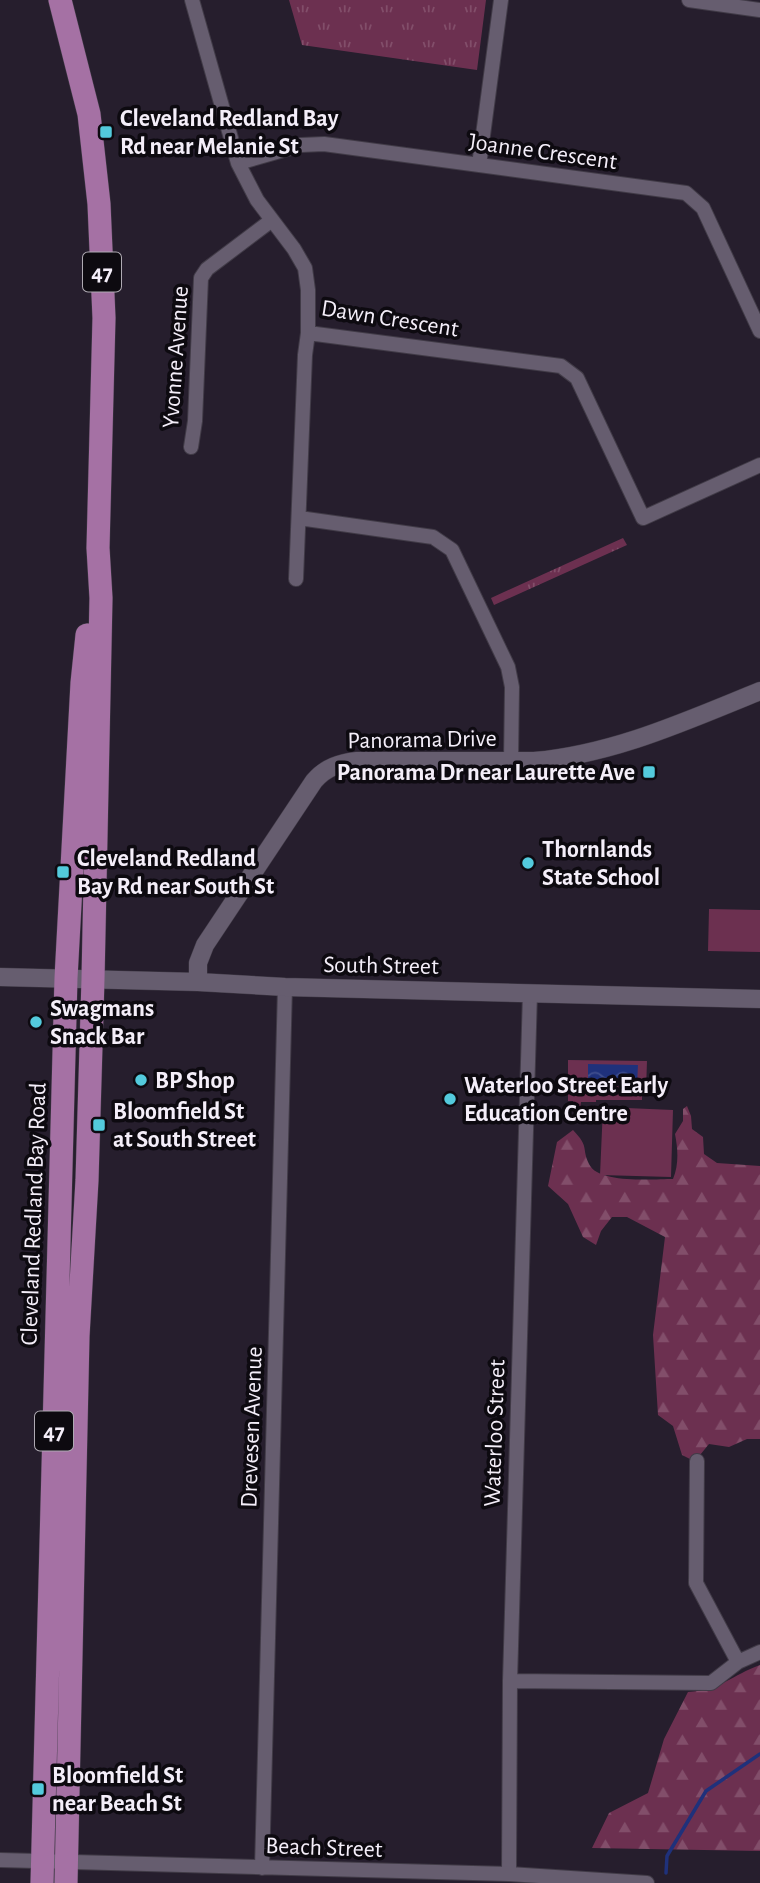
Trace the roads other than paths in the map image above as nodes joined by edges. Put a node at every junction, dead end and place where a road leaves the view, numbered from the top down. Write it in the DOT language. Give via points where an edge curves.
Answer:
graph roads {
  1 [pos="60,0"];
  2 [pos="192,0"];
  3 [pos="501,0"];
  4 [pos="689,0"];
  5 [pos="760,10"];
  6 [pos="238,163"];
  7 [pos="479,165"];
  8 [pos="272,220"];
  9 [pos="760,331"];
  10 [pos="308,333"];
  11 [pos="191,447"];
  12 [pos="760,465"];
  13 [pos="299,518"];
  14 [pos="98,548"];
  15 [pos="296,579"];
  16 [pos="760,691"];
  17 [pos="511,761"];
  18 [pos="0,977"];
  19 [pos="66,978"];
  20 [pos="93,979"];
  21 [pos="198,982"];
  22 [pos="285,987"];
  23 [pos="530,993"];
  24 [pos="760,999"];
  25 [pos="697,1461"];
  26 [pos="760,1653"];
  27 [pos="738,1661"];
  28 [pos="510,1681"];
  29 [pos="0,1860"];
  30 [pos="262,1868"];
  31 [pos="42,1872"];
  32 [pos="66,1872"];
  33 [pos="509,1874"];
  34 [pos="396,1877"];
  35 [pos="647,1883"];
  1 -- 14 [label="highway, Cleveland Redland Bay Road / 47" via="89,114 99,204 104,318"];
  2 -- 6 [label="street, Dawn Crescent"];
  3 -- 7 [label="street"];
  4 -- 5 [label="street"];
  6 -- 7 [label="street, Joanne Crescent" via="301,145 324,144"];
  6 -- 8 [label="street, Dawn Crescent"];
  7 -- 9 [label="street, Joanne Crescent" via="686,193 703,208"];
  8 -- 10 [label="street, Dawn Crescent" via="305,268"];
  8 -- 11 [label="street, Yvonne Avenue" via="201,278"];
  10 -- 12 [label="street, Dawn Crescent" via="561,366 577,378 643,517"];
  10 -- 13 [label="street"];
  13 -- 15 [label="street"];
  13 -- 17 [label="street" via="433,537 452,550 508,667"];
  14 -- 19 [label="highway, Cleveland Redland Bay Road / 47" via="82,683"];
  14 -- 20 [label="highway, Cleveland Redland Bay Road / 47" via="101,598"];
  16 -- 17 [label="street, Panorama Drive" via="600,751"];
  17 -- 21 [label="street, Panorama Drive" via="357,761 321,773 205,945 198,962"];
  18 -- 19 [label="street, South Street"];
  19 -- 20 [label="street, South Street"];
  19 -- 31 [label="highway, Cleveland Redland Bay Road / 47"];
  20 -- 21 [label="street, South Street"];
  20 -- 32 [label="highway, Cleveland Redland Bay Road / 47" via="78,1336"];
  21 -- 22 [label="street, South Street"];
  22 -- 23 [label="street, South Street"];
  22 -- 30 [label="street, Drevesen Avenue"];
  23 -- 24 [label="street, South Street"];
  23 -- 28 [label="street, Waterloo Street"];
  25 -- 27 [label="street" via="696,1583"];
  26 -- 27 [label="street"];
  27 -- 28 [label="street" via="711,1683"];
  28 -- 33 [label="street, Waterloo Street"];
  29 -- 31 [label="street, Beach Street"];
  30 -- 32 [label="street, Beach Street"];
  30 -- 34 [label="street, Beach Street"];
  31 -- 32 [label="street, Beach Street"];
  33 -- 34 [label="street, Beach Street"];
  33 -- 35 [label="street, Beach Street"];
}
